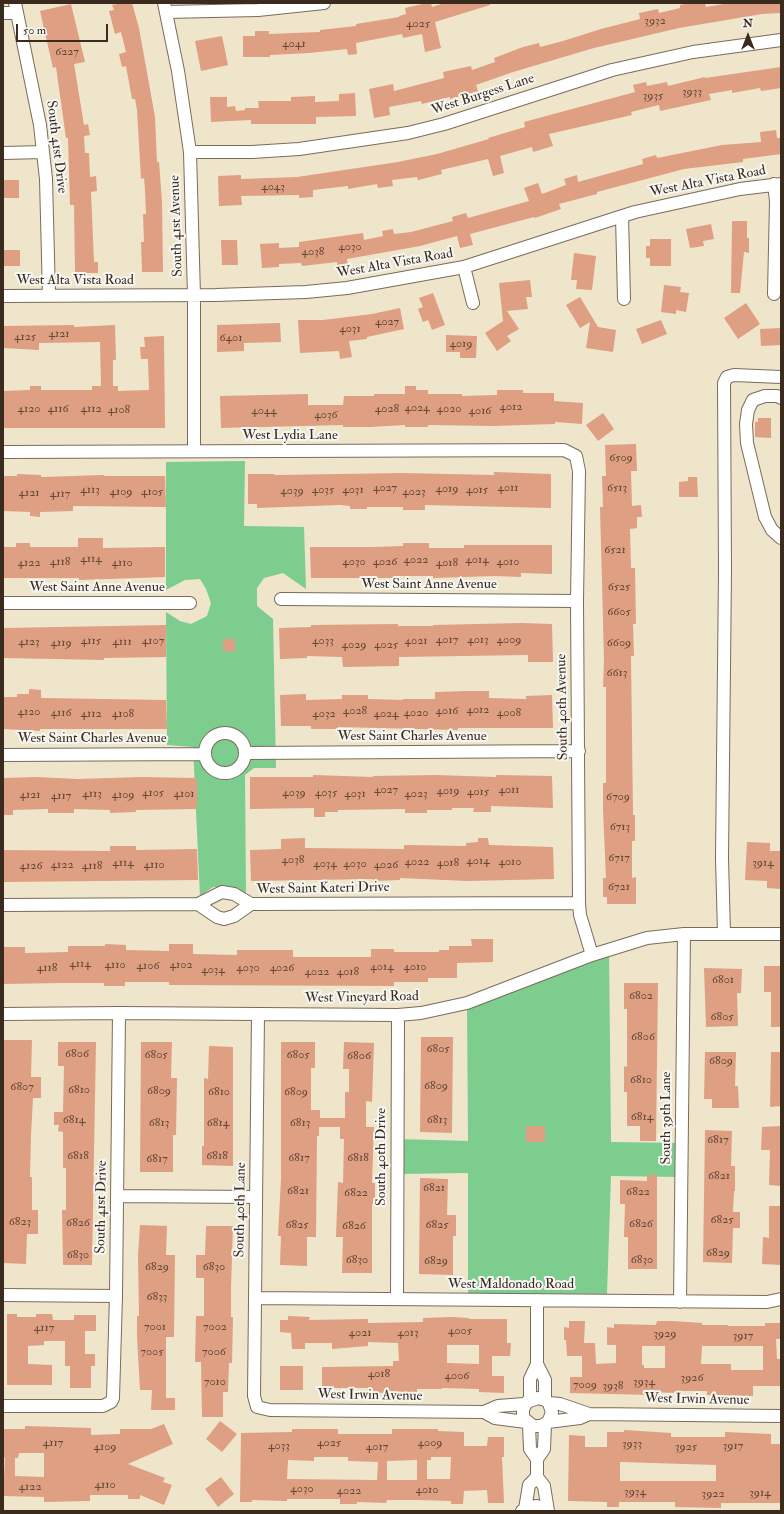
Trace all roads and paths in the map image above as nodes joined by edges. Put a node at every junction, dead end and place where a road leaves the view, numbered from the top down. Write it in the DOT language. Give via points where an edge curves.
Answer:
graph roads {
  1 [pos="324,3"];
  2 [pos="165,7"];
  3 [pos="16,8"];
  4 [pos="3,13"];
  5 [pos="781,40"];
  6 [pos="43,152"];
  7 [pos="190,152"];
  8 [pos="3,153"];
  9 [pos="777,184"];
  10 [pos="622,216"];
  11 [pos="464,267"];
  12 [pos="774,294"];
  13 [pos="3,296"];
  14 [pos="49,296"];
  15 [pos="194,296"];
  16 [pos="624,299"];
  17 [pos="473,303"];
  18 [pos="781,377"];
  19 [pos="781,398"];
  20 [pos="194,451"];
  21 [pos="3,452"];
  22 [pos="576,456"];
  23 [pos="781,538"];
  24 [pos="281,600"];
  25 [pos="577,600"];
  26 [pos="3,603"];
  27 [pos="190,603"];
  28 [pos="579,751"];
  29 [pos="245,753"];
  30 [pos="3,754"];
  31 [pos="204,754"];
  32 [pos="198,904"];
  33 [pos="251,904"];
  34 [pos="579,904"];
  35 [pos="3,905"];
  36 [pos="684,934"];
  37 [pos="724,934"];
  38 [pos="781,934"];
  39 [pos="592,955"];
  40 [pos="119,1013"];
  41 [pos="3,1014"];
  42 [pos="258,1014"];
  43 [pos="398,1015"];
  44 [pos="117,1196"];
  45 [pos="256,1197"];
  46 [pos="3,1295"];
  47 [pos="116,1296"];
  48 [pos="255,1298"];
  49 [pos="396,1299"];
  50 [pos="781,1299"];
  51 [pos="537,1300"];
  52 [pos="680,1302"];
  53 [pos="767,1302"];
  54 [pos="781,1308"];
  55 [pos="537,1364"];
  56 [pos="527,1402"];
  57 [pos="547,1402"];
  58 [pos="3,1406"];
  59 [pos="257,1407"];
  60 [pos="484,1412"];
  61 [pos="589,1414"];
  62 [pos="781,1416"];
  63 [pos="527,1423"];
  64 [pos="547,1423"];
  65 [pos="537,1459"];
  66 [pos="536,1477"];
  67 [pos="523,1510"];
  68 [pos="547,1511"];
  1 -- 2 [label="street" via="258,10"];
  2 -- 7 [label="street, South 41st Avenue"];
  3 -- 4 [label="street"];
  3 -- 6 [label="street, South 41st Drive" via="40,125"];
  5 -- 7 [label="street, West Burgess Lane" via="693,52 612,70 444,124 408,133 299,149"];
  6 -- 8 [label="street"];
  6 -- 14 [label="street, South 41st Drive" via="49,227"];
  7 -- 15 [label="street, South 41st Avenue"];
  9 -- 10 [label="street, West Alta Vista Road" via="740,189"];
  9 -- 12 [label="street"];
  10 -- 11 [label="street, West Alta Vista Road"];
  10 -- 16 [label="street"];
  11 -- 15 [label="street, West Alta Vista Road" via="400,280 319,291"];
  11 -- 17 [label="street"];
  13 -- 14 [label="street, West Alta Vista Road"];
  14 -- 15 [label="street, West Alta Vista Road"];
  15 -- 20 [label="street, South 41st Avenue"];
  18 -- 37 [label="street" via="734,375 727,377 724,383"];
  19 -- 23 [label="street" via="765,396 753,400 746,424 747,443 765,517 772,530"];
  20 -- 21 [label="street, West Lydia Lane"];
  20 -- 22 [label="street, West Lydia Lane" via="564,450"];
  22 -- 25 [label="street, South 40th Avenue" via="579,471"];
  24 -- 25 [label="street, West Saint Anne Avenue"];
  25 -- 28 [label="street, South 40th Avenue"];
  26 -- 27 [label="street, West Saint Anne Avenue"];
  28 -- 29 [label="street, West Saint Charles Avenue"];
  28 -- 34 [label="street, South 40th Avenue"];
  29 -- 31 [label="street" via="239,767 225,773 215,771 207,764"];
  29 -- 31 [label="street" via="242,743 234,735 224,733 214,736 207,743"];
  30 -- 31 [label="street, West Saint Charles Avenue"];
  32 -- 33 [label="street" via="222,892 234,894"];
  32 -- 33 [label="street, West Saint Kateri Drive" via="222,919 231,917"];
  32 -- 35 [label="street"];
  33 -- 34 [label="street, West Saint Kateri Drive"];
  34 -- 39 [label="street, South 40th Avenue"];
  36 -- 37 [label="street, West Vineyard Road"];
  36 -- 39 [label="street, West Vineyard Road" via="647,938"];
  36 -- 52 [label="street, South 39th Lane"];
  37 -- 38 [label="street, West Vineyard Road"];
  39 -- 43 [label="street, West Vineyard Road" via="467,1003"];
  40 -- 41 [label="street, West Vineyard Road"];
  40 -- 42 [label="street, West Vineyard Road"];
  40 -- 44 [label="street, South 41st Drive"];
  42 -- 43 [label="street, West Vineyard Road"];
  42 -- 45 [label="street, South 40th Lane"];
  43 -- 49 [label="street, South 40th Drive"];
  44 -- 45 [label="street"];
  44 -- 47 [label="street, South 41st Drive"];
  45 -- 48 [label="street, South 40th Lane"];
  46 -- 47 [label="street"];
  47 -- 58 [label="street, South 41st Drive" via="114,1394 111,1402 103,1406"];
  48 -- 49 [label="street, West Maldonado Road"];
  48 -- 59 [label="street, South 40th Lane" via="254,1396"];
  49 -- 51 [label="street, West Maldonado Road"];
  50 -- 53 [label="street, West Maldonado Road"];
  51 -- 52 [label="street, West Maldonado Road"];
  51 -- 55 [label="street"];
  52 -- 53 [label="street, West Maldonado Road"];
  53 -- 54 [label="street, West Maldonado Road"];
  55 -- 56 [label="street" via="530,1379"];
  55 -- 57 [label="street" via="545,1380"];
  56 -- 57 [label="street" via="538,1398"];
  56 -- 60 [label="street, West Irwin Avenue" via="498,1406"];
  56 -- 63 [label="street" via="522,1413"];
  57 -- 61 [label="street, West Irwin Avenue"];
  57 -- 64 [label="street" via="552,1413"];
  59 -- 60 [label="street, West Irwin Avenue" via="270,1410"];
  60 -- 63 [label="street, West Irwin Avenue" via="495,1418"];
  61 -- 62 [label="street, West Irwin Avenue"];
  61 -- 64 [label="street, West Irwin Avenue" via="580,1418"];
  63 -- 64 [label="street" via="537,1427"];
  63 -- 65 [label="street" via="530,1449"];
  64 -- 65 [label="street" via="544,1449"];
  65 -- 66 [label="street"];
  66 -- 67 [label="street" via="529,1485"];
  66 -- 68 [label="street" via="544,1486"];
  67 -- 68 [label="street" via="537,1506"];
}
